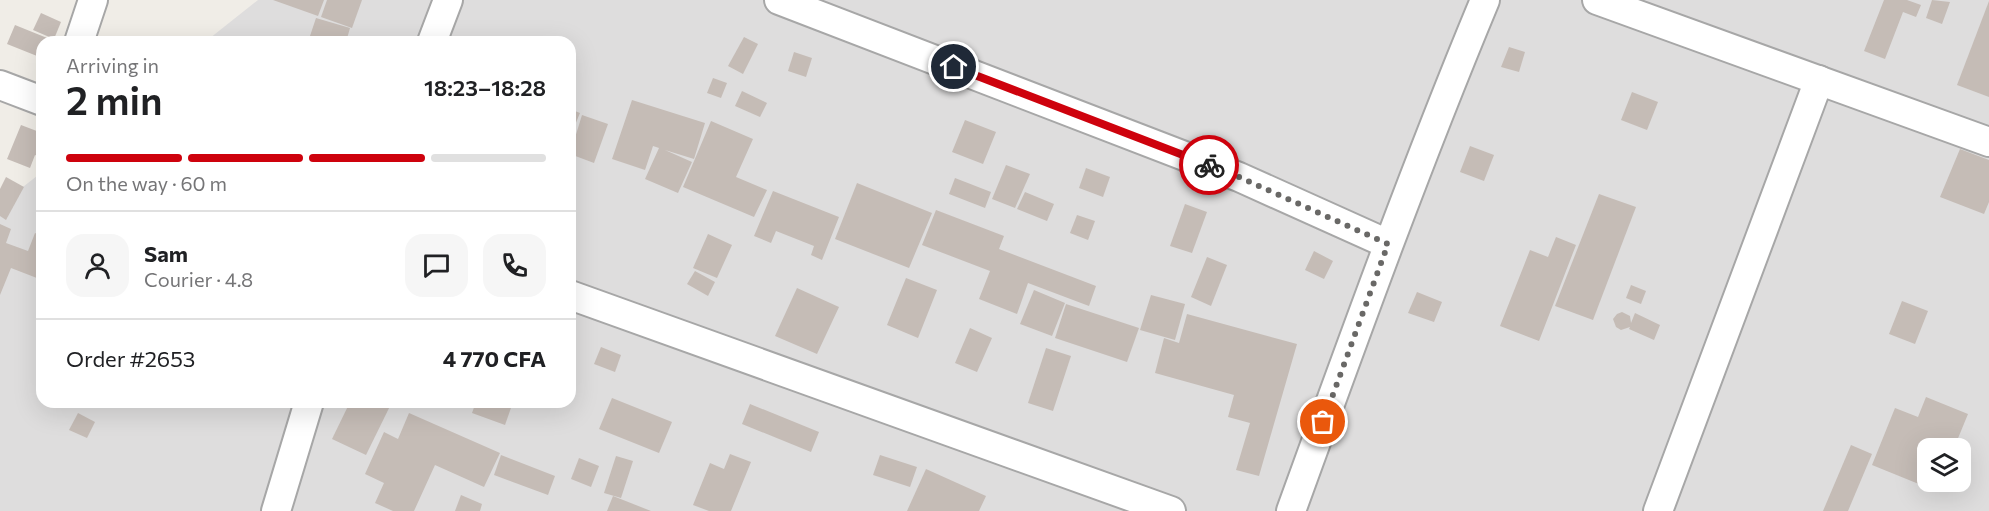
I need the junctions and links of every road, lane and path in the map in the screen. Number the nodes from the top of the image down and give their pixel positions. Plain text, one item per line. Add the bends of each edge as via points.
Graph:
1 (93, 0) edge
2 (448, 0) edge
3 (779, 0) edge
4 (1485, 0) edge
5 (1597, 0) edge
6 (81, 36) edge
7 (434, 36) edge
8 (1819, 80) junction
9 (0, 85) edge
10 (36, 99) edge
11 (1989, 142) edge
12 (1388, 244) junction
13 (576, 297) edge
14 (307, 408) edge
15 (276, 511) edge
16 (1171, 511) edge
17 (1291, 511) edge
18 (1658, 511) edge

1 - 6 street
2 - 7 street
3 - 12 street via 1239,177
4 - 12 street
5 - 8 street
8 - 11 street
8 - 18 street
9 - 10 street
12 - 17 street
13 - 16 street
14 - 15 street

